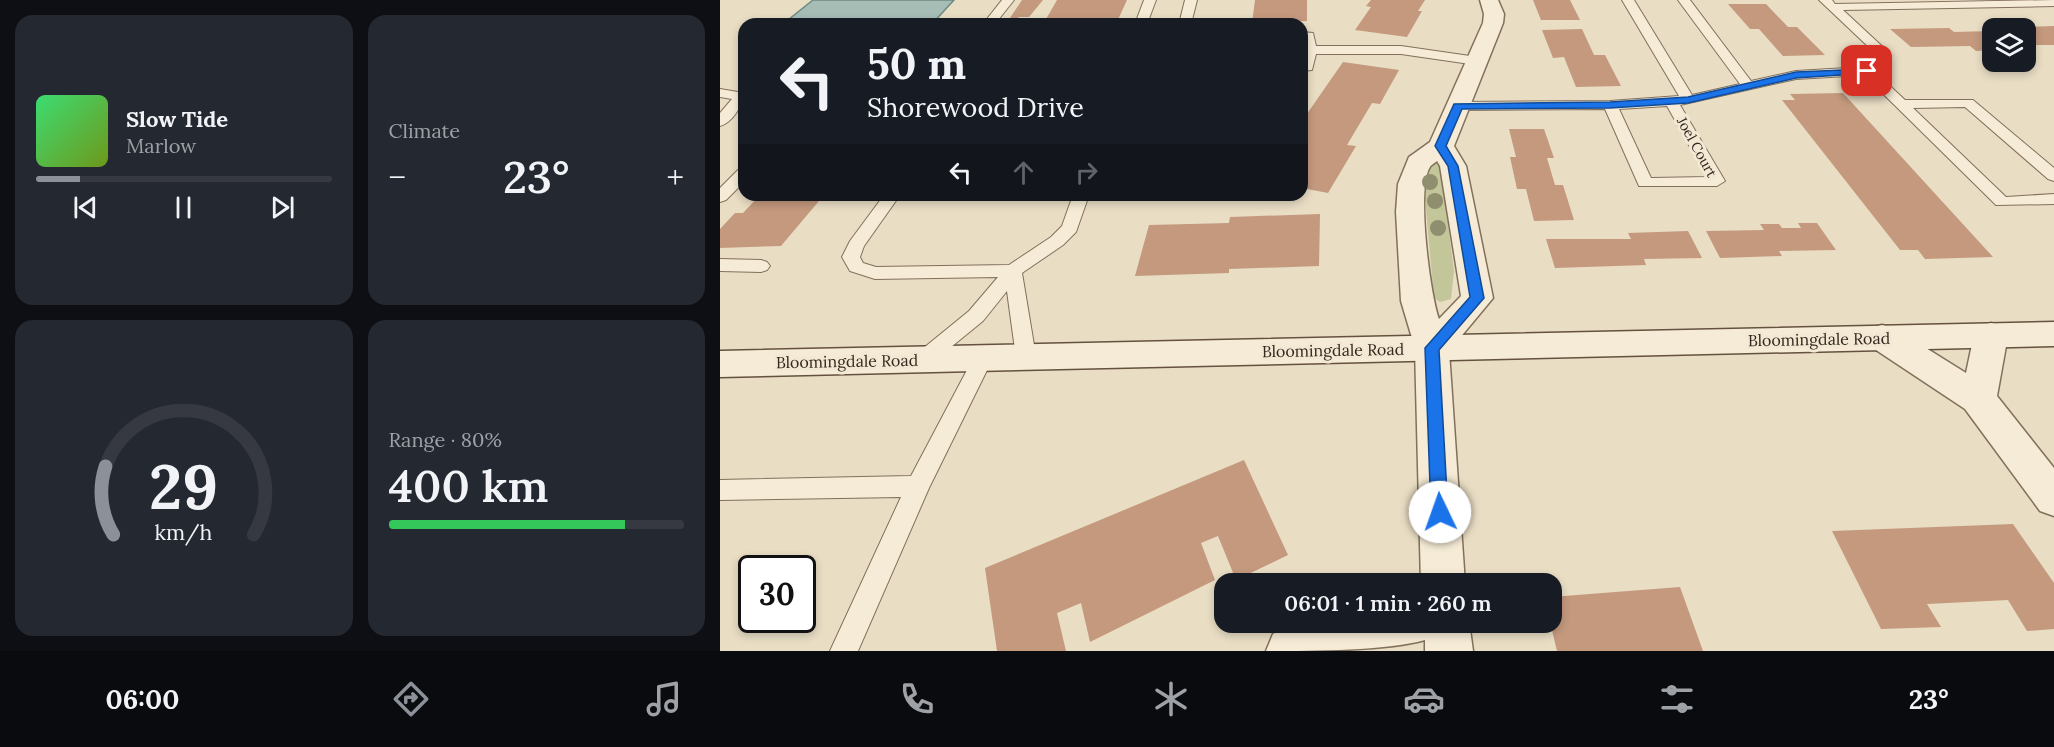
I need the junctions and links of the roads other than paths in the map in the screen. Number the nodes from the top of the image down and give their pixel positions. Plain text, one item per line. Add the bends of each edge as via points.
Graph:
1 (1008, 0) edge
2 (1150, 0) edge
3 (1191, 0) edge
4 (1489, 0) edge
5 (1628, 0) edge
6 (1684, 0) edge
7 (2054, 3) edge
8 (1829, 4) edge
9 (994, 18) edge
10 (1143, 18) edge
11 (1186, 18) edge
12 (1308, 36) edge
13 (1310, 50) junction
14 (1308, 61) edge
15 (1477, 61) junction
16 (1867, 71) junction
17 (1748, 86) junction
18 (720, 93) edge
19 (738, 95) edge
20 (1688, 100) junction
21 (738, 101) edge
22 (1671, 101) junction
23 (1901, 104) junction
24 (1610, 105) junction
25 (1458, 106) junction
26 (720, 122) edge
27 (1441, 146) junction
28 (2054, 176) edge
29 (738, 179) edge
30 (720, 197) edge
31 (2054, 199) edge
32 (888, 201) edge
33 (1079, 201) edge
34 (720, 265) edge
35 (761, 266) dead end
36 (1013, 271) junction
37 (2054, 334) edge
38 (1991, 335) junction
39 (1882, 337) junction
40 (1432, 348) junction
41 (1026, 357) junction
42 (983, 358) junction
43 (922, 360) junction
44 (720, 364) edge
45 (1978, 399) junction
46 (918, 486) junction
47 (720, 490) edge
48 (2054, 498) edge
49 (1442, 573) edge
50 (1333, 633) edge
51 (1447, 633) edge
52 (1298, 647) edge
53 (844, 651) edge
54 (1449, 651) edge

1 - 9 lane
2 - 10 lane
3 - 11 lane
4 - 15 street via 1493,23
5 - 20 lane
6 - 17 lane
7 - 8 lane
8 - 16 lane via 1881,52 1883,62
12 - 13 lane
13 - 14 lane
13 - 15 lane via 1401,50
15 - 25 street
16 - 17 lane via 1796,75
16 - 23 lane
17 - 20 lane
18 - 19 lane
20 - 22 lane
21 - 26 lane
22 - 24 lane
22 - 24 lane, Joel Court via 1717,181 1645,183
23 - 28 lane via 1968,103
23 - 31 lane via 2002,202
24 - 25 lane
25 - 27 street
27 - 40 street via 1418,163 1410,184 1417,301
27 - 40 street via 1453,166 1477,298
29 - 30 lane
32 - 36 lane via 856,245 851,257 856,267 875,273
33 - 36 lane via 1070,228
34 - 35 lane
36 - 41 lane
36 - 43 lane via 976,316
37 - 38 street, Bloomingdale Road
38 - 39 street, Bloomingdale Road
38 - 45 street
39 - 40 street, Bloomingdale Road
39 - 45 street
40 - 41 street, Bloomingdale Road
40 - 49 street
41 - 42 street, Bloomingdale Road
42 - 43 street, Bloomingdale Road
42 - 46 lane
43 - 44 street, Bloomingdale Road
45 - 48 street
46 - 47 lane
46 - 53 lane
50 - 52 street
51 - 54 street

